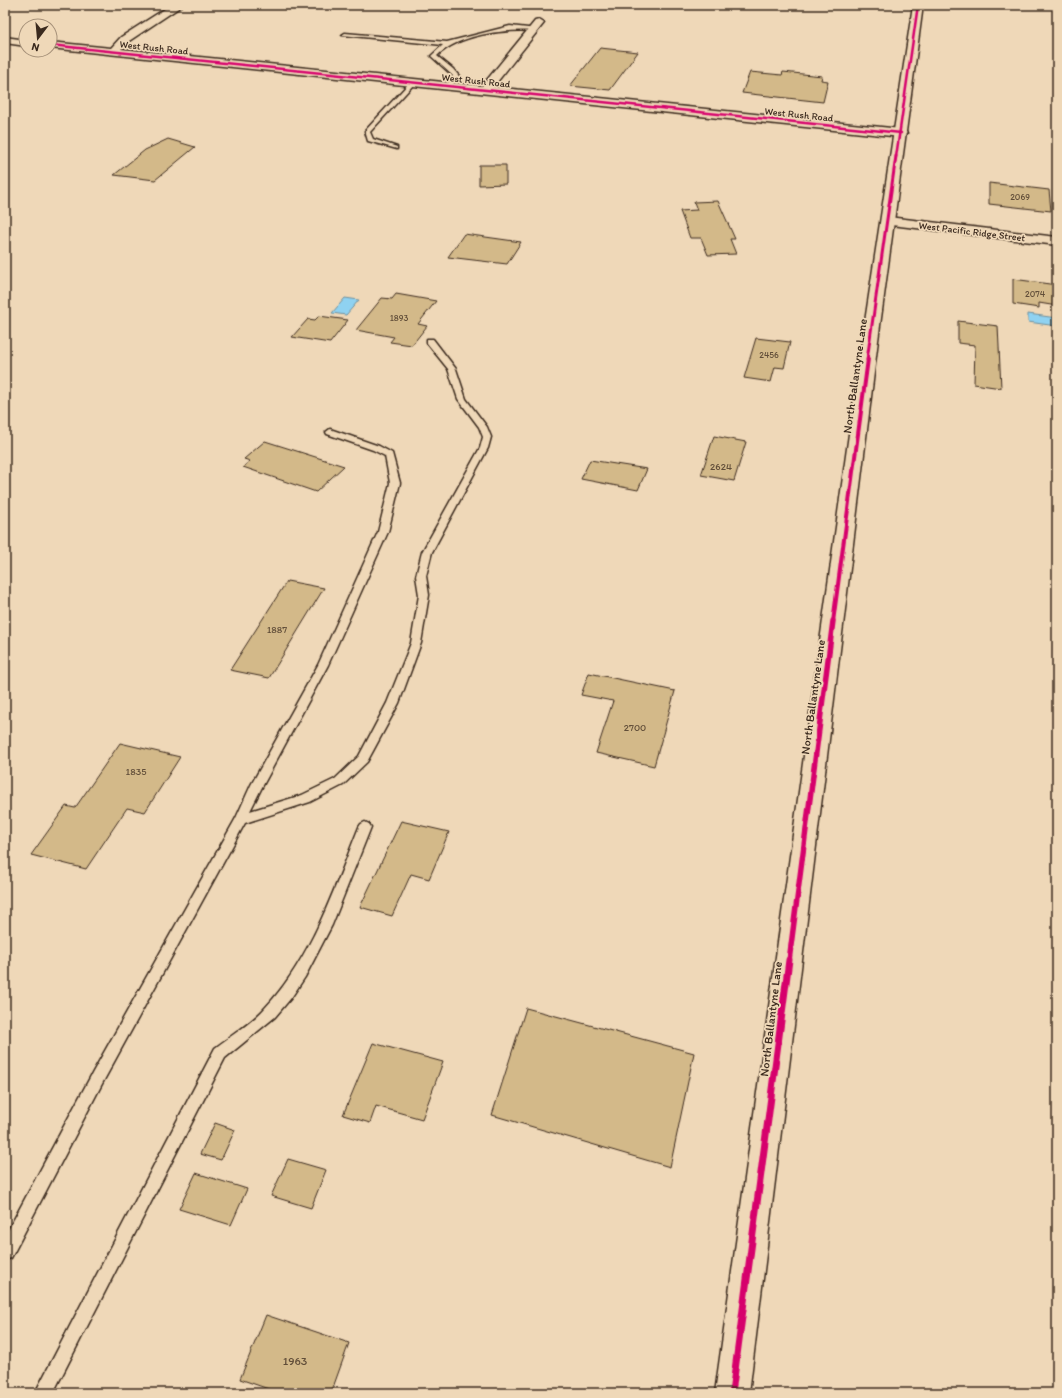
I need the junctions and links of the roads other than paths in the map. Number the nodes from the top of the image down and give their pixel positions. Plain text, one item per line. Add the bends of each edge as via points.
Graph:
1 (178, 5) edge
2 (918, 5) edge
3 (537, 26) joint
4 (345, 35) dead end
5 (5, 40) edge
6 (18, 42) edge
7 (448, 44) junction
8 (58, 46) edge
9 (113, 52) junction
10 (412, 83) junction
11 (448, 86) junction
12 (484, 90) junction
13 (901, 133) junction
14 (395, 148) dead end
15 (888, 221) junction
16 (1057, 241) edge
17 (430, 341) dead end
18 (330, 432) dead end
19 (241, 819) junction
20 (365, 827) dead end
21 (5, 1252) edge
22 (44, 1393) edge
23 (732, 1393) edge

1 - 9 street via 125,39
2 - 13 street, North Ballantyne Lane
3 - 7 lane via 500,29
3 - 12 street
4 - 7 lane
5 - 6 street
7 - 11 lane via 434,56 440,63 453,70 456,76
8 - 9 street, West Rush Road
9 - 10 street, West Rush Road
10 - 11 street, West Rush Road
10 - 14 lane via 367,132 370,140
11 - 12 street, West Rush Road
12 - 13 street, West Rush Road
13 - 15 street, North Ballantyne Lane
15 - 16 street, West Pacific Ridge Street
15 - 23 street, North Ballantyne Lane via 868,355
17 - 19 lane via 452,368 462,398 483,427 487,437 484,448 427,552 421,576 424,594 416,643 393,703 363,760 339,782 306,799
18 - 19 lane via 376,448 389,456 395,483 382,532 323,665 255,788
19 - 21 lane via 98,1077
20 - 22 lane via 314,949 303,969 270,1013 220,1053

